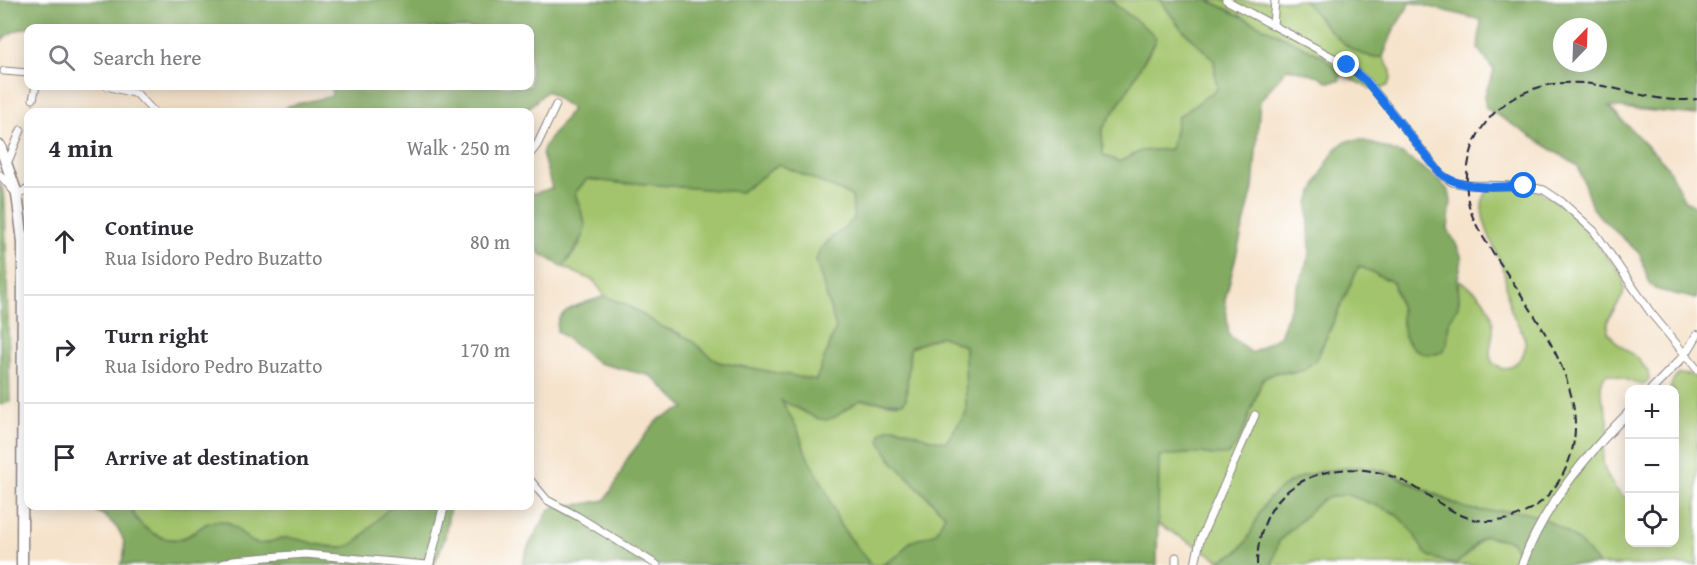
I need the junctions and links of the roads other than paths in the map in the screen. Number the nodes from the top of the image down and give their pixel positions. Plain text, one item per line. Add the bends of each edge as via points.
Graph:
1 (1226, 0) edge
2 (1275, 0) edge
3 (1273, 25) junction
4 (4, 71) dead end
5 (24, 73) edge
6 (35, 90) edge
7 (122, 90) edge
8 (33, 99) dead end
9 (556, 105) dead end
10 (150, 108) edge
11 (21, 130) dead end
12 (0, 146) edge
13 (534, 149) edge
14 (8, 164) junction
15 (0, 175) edge
16 (24, 191) edge
17 (17, 194) junction
18 (1697, 335) edge
19 (1685, 355) junction
20 (1697, 369) edge
21 (1656, 385) edge
22 (1256, 414) dead end
23 (1625, 416) edge
24 (534, 485) edge
25 (443, 510) edge
26 (1176, 556) dead end
27 (22, 565) edge
28 (220, 565) edge
29 (428, 565) edge
30 (657, 565) edge
31 (1176, 565) edge
32 (1195, 565) edge
33 (1522, 565) edge

1 - 3 street
2 - 3 street
3 - 19 street via 1347,65 1366,81 1442,175 1452,182 1524,186 1544,190 1562,202 1594,231
4 - 5 street
6 - 8 street
7 - 10 street via 137,94
9 - 13 street
11 - 14 street
12 - 14 main road
14 - 17 main road
15 - 17 street
16 - 17 street
17 - 27 main road via 23,242
18 - 19 street
19 - 20 street
19 - 21 street
22 - 32 street via 1200,540
23 - 33 street via 1547,513
24 - 30 street via 547,500
25 - 29 street
26 - 31 street
28 - 29 street via 233,560 305,554

